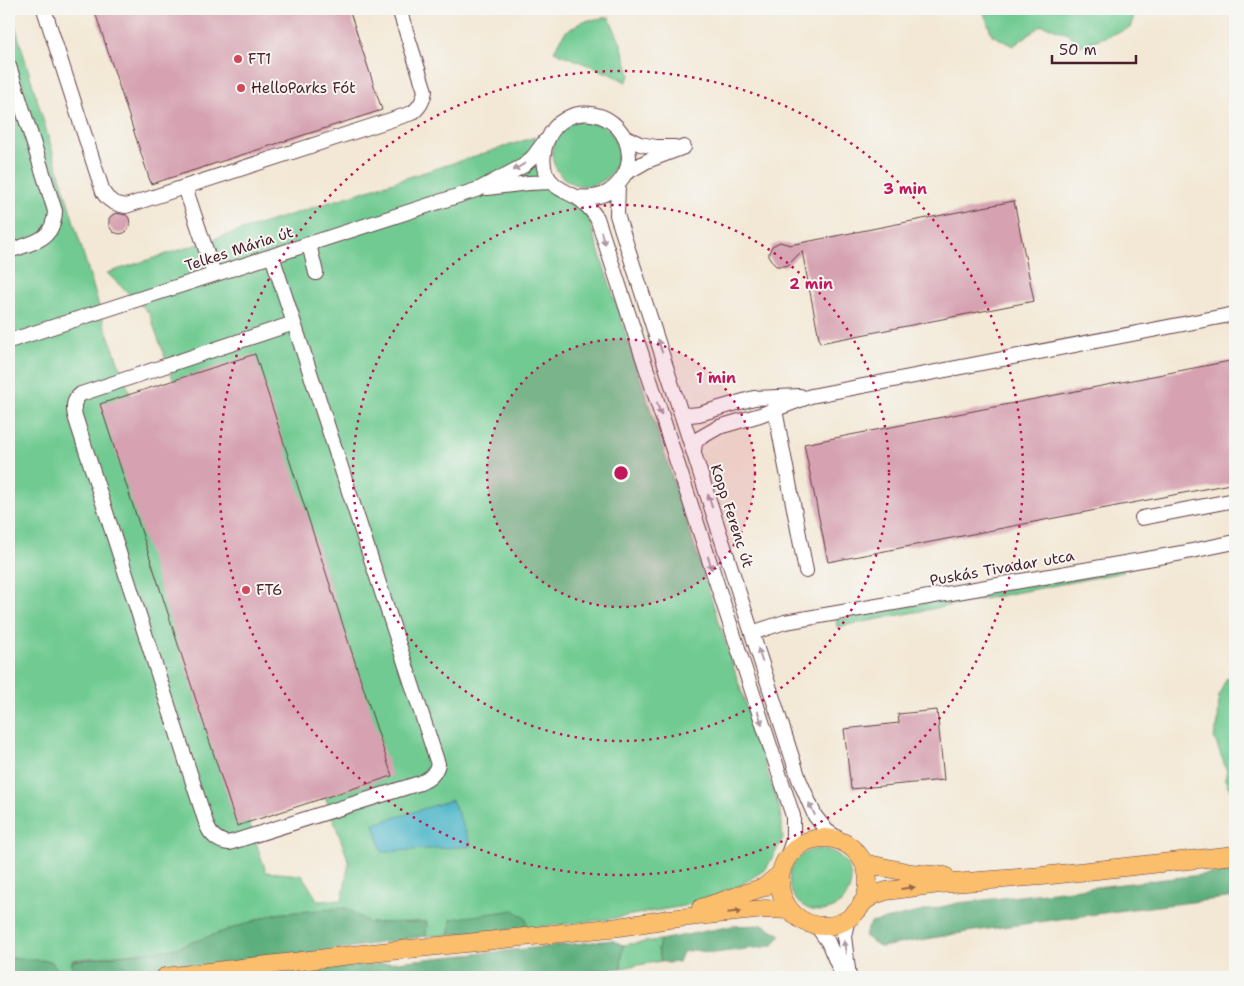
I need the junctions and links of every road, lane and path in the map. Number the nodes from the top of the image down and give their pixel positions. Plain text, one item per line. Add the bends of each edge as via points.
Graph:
1 (44, 9) edge
2 (399, 9) edge
3 (9, 66) edge
4 (550, 134) junction
5 (625, 137) junction
6 (626, 173) junction
7 (552, 182) junction
8 (618, 185) junction
9 (185, 187) junction
10 (479, 189) junction
11 (577, 198) junction
12 (308, 244) junction
13 (9, 251) edge
14 (272, 256) junction
15 (316, 273) dead end
16 (214, 274) junction
17 (1235, 314) edge
18 (294, 324) junction
19 (9, 341) edge
20 (811, 396) junction
21 (775, 410) junction
22 (682, 414) junction
23 (694, 451) junction
24 (1235, 500) edge
25 (1142, 518) dead end
26 (1235, 542) edge
27 (806, 571) dead end
28 (752, 633) junction
29 (845, 843) junction
30 (1235, 855) edge
31 (864, 863) junction
32 (784, 865) junction
33 (996, 879) junction
34 (862, 903) junction
35 (790, 910) junction
36 (670, 918) junction
37 (848, 918) junction
38 (816, 925) junction
39 (164, 977) edge
40 (843, 977) edge
41 (849, 977) edge

1 - 9 street via 105,196 126,206
2 - 9 street via 424,91 417,110
3 - 13 street via 55,211 53,224 45,236
4 - 5 street via 566,118 588,113 609,120
4 - 7 street via 545,146 544,166
4 -> 10 street via 523,166
5 - 6 street via 629,148
5 - 6 street via 656,147 684,147
6 - 8 street
7 - 10 street
7 - 11 street
8 - 11 street via 606,194
22 -> 8 street, Kopp Ferenc út via 617,214
9 - 16 street
10 - 12 street, Telkes Mária út
11 -> 32 street via 597,218 790,807 794,823 793,840
12 - 14 street, Telkes Mária út
12 - 15 street
14 - 16 street, Telkes Mária út
14 - 18 street
16 - 19 street, Telkes Mária út
17 - 20 street
18 - 18 street via 81,394 74,401 73,408 207,826 211,834 225,843 420,783 430,778 438,764
20 - 21 street
20 - 22 street via 754,398 699,414
21 - 23 street via 710,432 698,439
21 - 27 street
22 - 23 street, Kopp Ferenc út
28 -> 23 street, Kopp Ferenc út
24 - 25 street
26 - 28 street, Puskás Tivadar utca via 1182,554 785,622
29 -> 28 street, Kopp Ferenc út via 827,832 809,805
29 - 31 main road
29 - 32 main road via 830,838 807,841 799,845
30 - 33 main road
31 - 33 main road via 912,873
31 - 34 main road via 868,884
32 - 35 main road via 782,894
32 - 36 main road via 764,887
34 -> 33 main road via 886,891
34 - 37 main road
36 -> 35 main road via 765,908
35 - 38 main road via 802,920
36 - 39 main road via 619,927
37 - 38 main road via 835,924
41 -> 37 street via 844,936
38 - 40 street via 828,942

